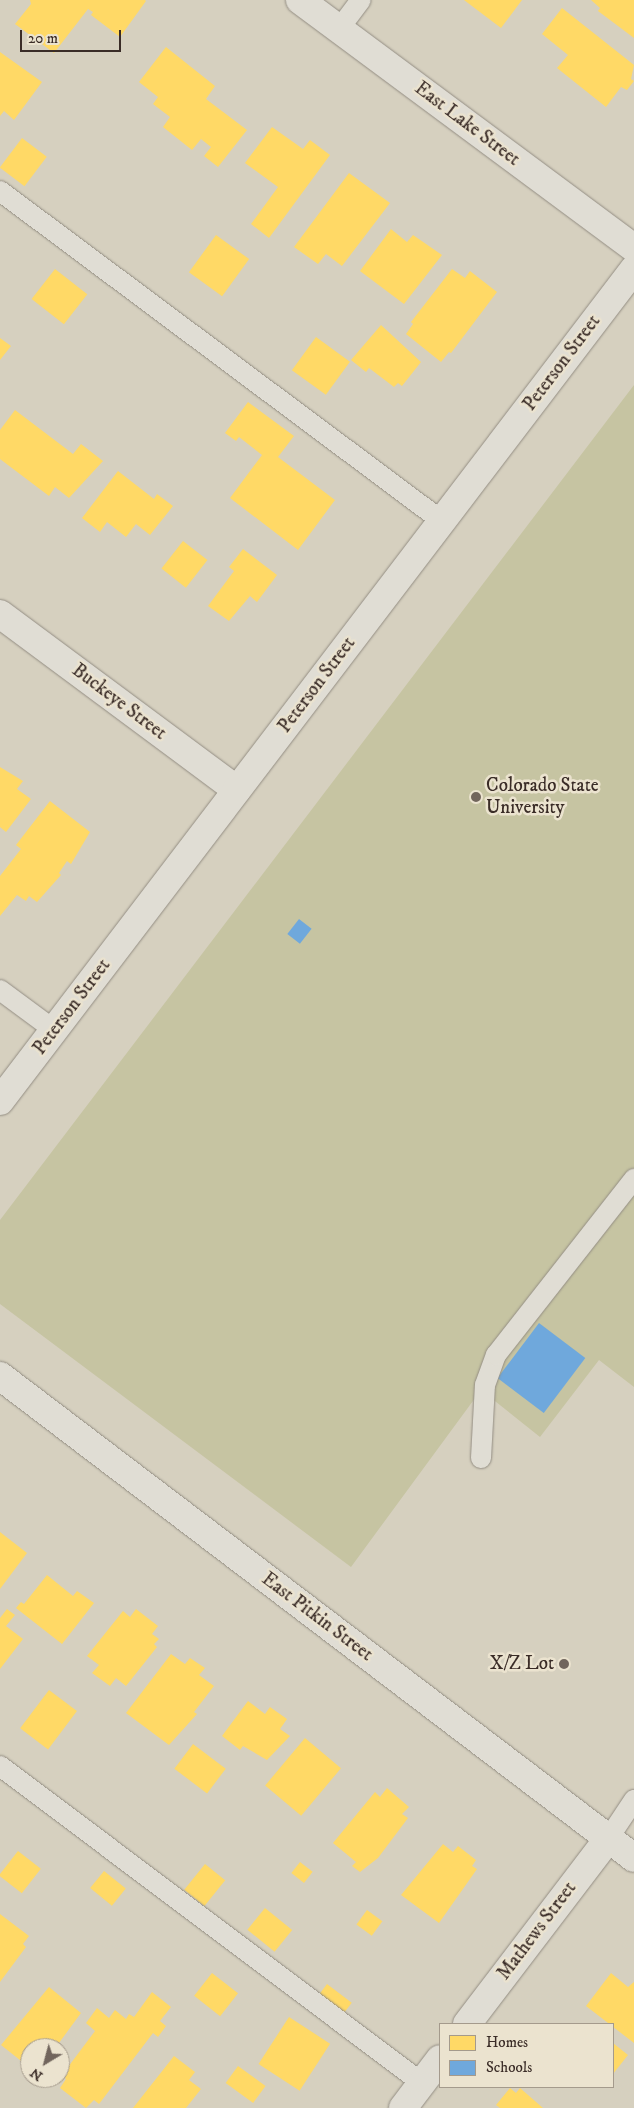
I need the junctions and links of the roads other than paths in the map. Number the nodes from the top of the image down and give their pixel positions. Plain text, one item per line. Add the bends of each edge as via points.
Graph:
1 (300, 0) edge
2 (361, 0) edge
3 (339, 29) junction
4 (0, 191) edge
5 (634, 248) edge
6 (634, 268) edge
7 (442, 521) junction
8 (0, 614) edge
9 (237, 790) junction
10 (0, 990) edge
11 (54, 1030) junction
12 (0, 1101) edge
13 (634, 1179) edge
14 (0, 1376) edge
15 (481, 1458) dead end
16 (0, 1766) edge
17 (634, 1800) edge
18 (608, 1839) junction
19 (634, 1858) edge
20 (468, 2023) edge
21 (439, 2060) edge
22 (422, 2083) junction
23 (403, 2108) edge

1 - 3 street, East Lake Street
2 - 3 lane
3 - 5 street, East Lake Street
4 - 7 lane
6 - 7 street, Peterson Street
7 - 9 street, Peterson Street
8 - 9 street, Buckeye Street
9 - 11 street, Peterson Street
10 - 11 lane
11 - 12 street, Peterson Street
13 - 15 lane via 496,1355 485,1385
14 - 18 street, East Pitkin Street
16 - 22 lane
17 - 18 lane
18 - 19 street, East Pitkin Street
18 - 20 street, Mathews Street
21 - 22 street
22 - 23 street

